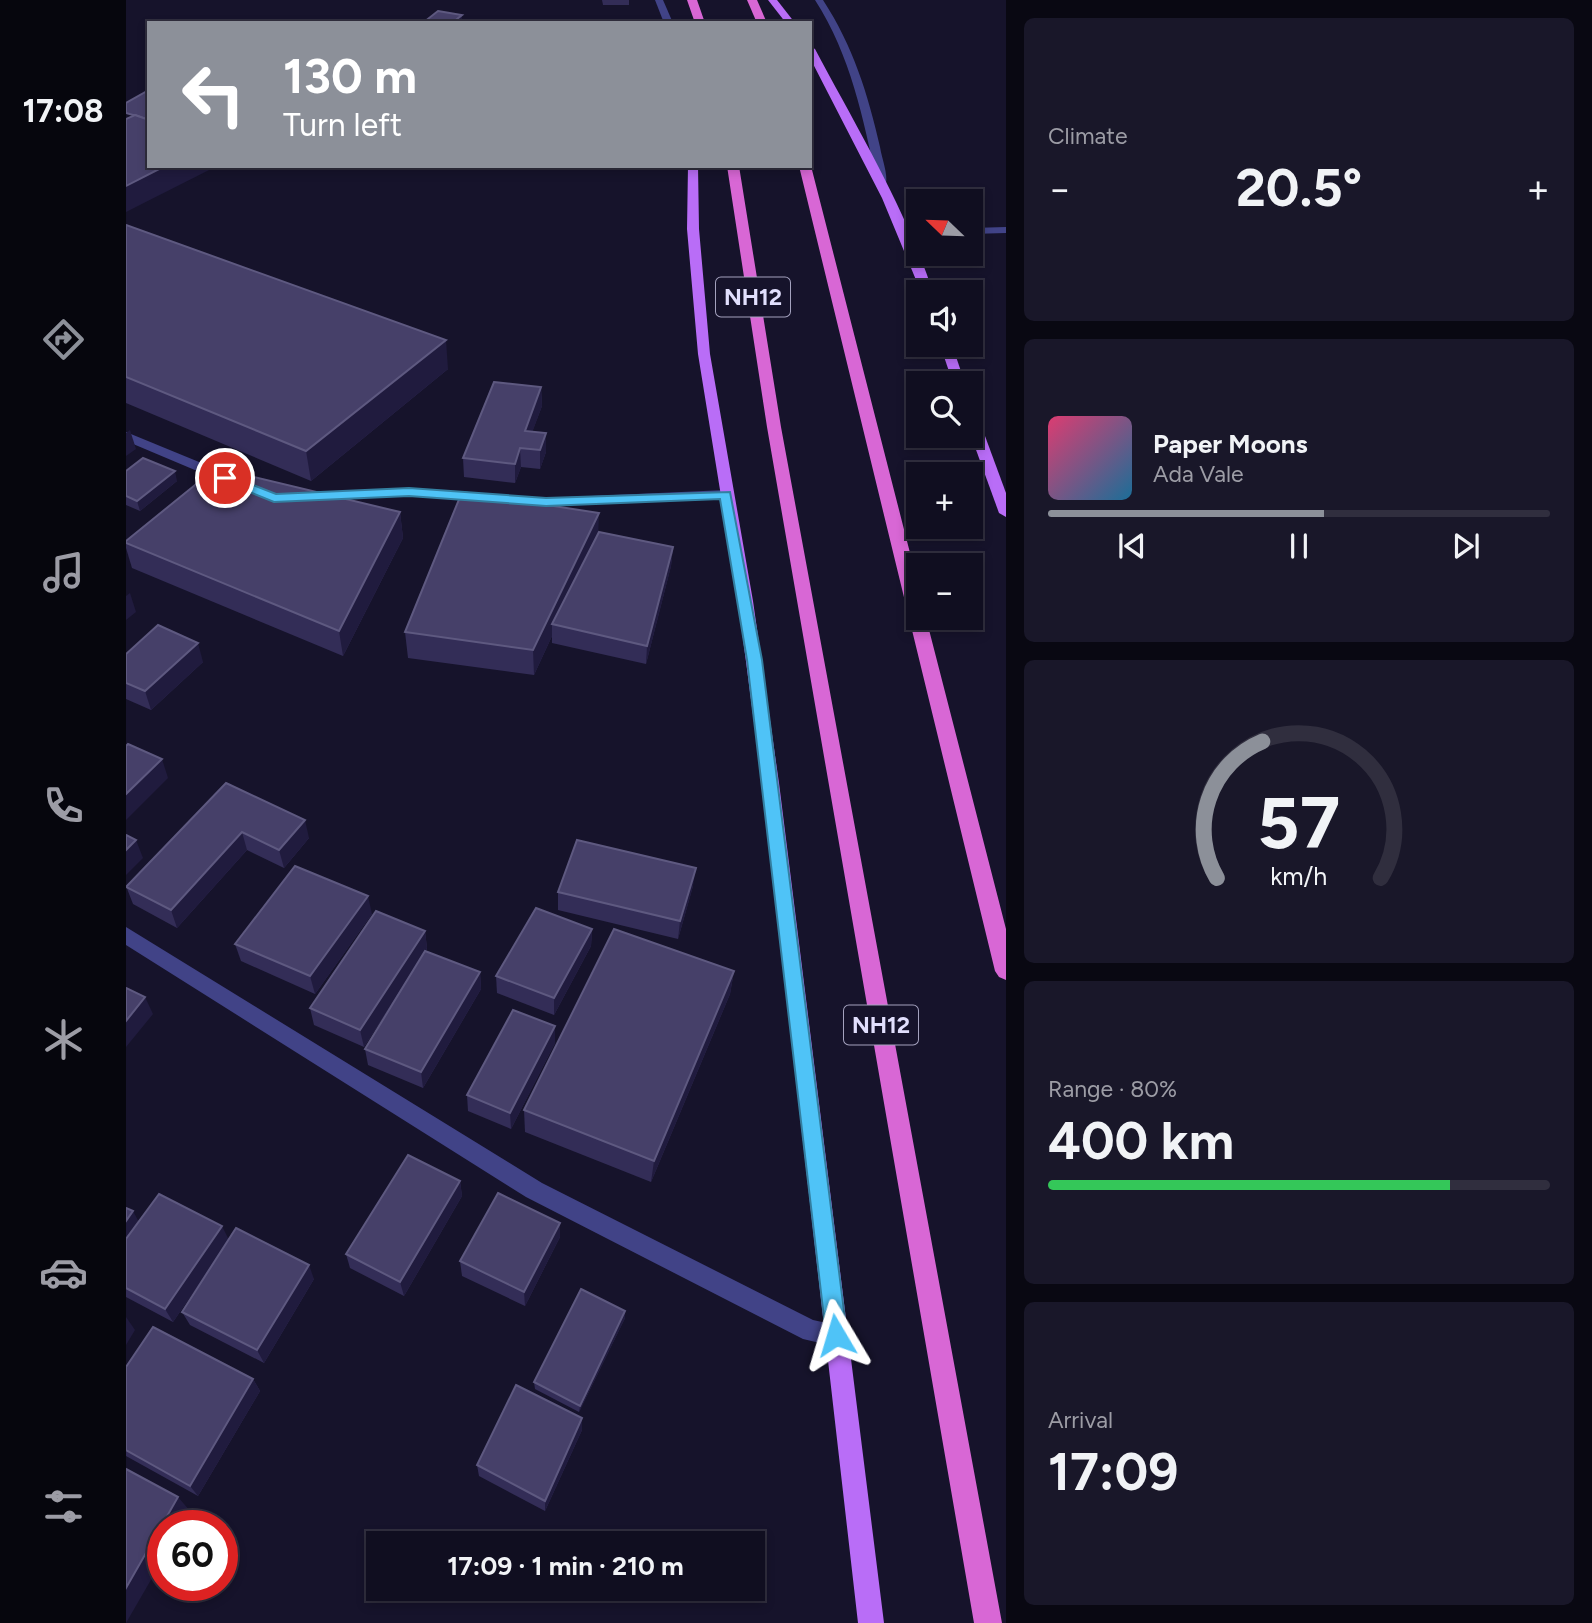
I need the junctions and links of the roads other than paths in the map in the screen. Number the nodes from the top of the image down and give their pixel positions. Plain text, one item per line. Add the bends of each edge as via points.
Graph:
1 (659, 0) edge
2 (692, 0) edge
3 (752, 0) edge
4 (772, 0) edge
5 (819, 0) edge
6 (698, 20) edge
7 (668, 21) edge
8 (761, 21) edge
9 (789, 21) edge
10 (812, 53) edge
11 (693, 168) edge
12 (733, 168) edge
13 (805, 168) edge
14 (882, 182) junction
15 (1006, 230) edge
16 (984, 231) edge
17 (906, 232) edge
18 (126, 436) edge
19 (982, 448) edge
20 (249, 488) edge
21 (726, 495) junction
22 (288, 498) edge
23 (1006, 513) edge
24 (126, 935) edge
25 (1006, 971) edge
26 (836, 1335) junction
27 (872, 1623) edge
28 (988, 1623) edge

1 - 7 street
2 - 6 highway
3 - 8 highway
4 - 9 main road
5 - 14 street via 852,59
10 - 14 main road
11 - 21 main road via 691,219 698,313
12 - 28 highway, NH12 via 774,427
13 - 25 highway
14 - 17 main road
15 - 16 street
18 - 20 street
19 - 23 main road
21 - 22 street via 546,502 409,492
21 - 26 main road via 755,660
24 - 26 street via 534,1190 811,1331
26 - 27 main road

